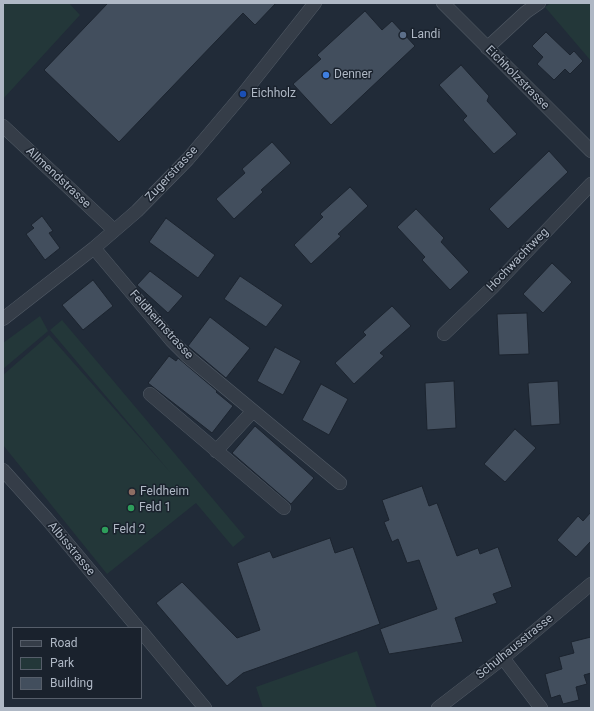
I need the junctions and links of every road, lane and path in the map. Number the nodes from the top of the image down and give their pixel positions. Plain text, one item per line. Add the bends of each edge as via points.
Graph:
1 (315, 3) edge
2 (443, 3) edge
3 (539, 3) edge
4 (487, 48) junction
5 (3, 126) edge
6 (591, 151) edge
7 (591, 184) edge
8 (114, 230) junction
9 (94, 248) junction
10 (3, 319) edge
11 (444, 334) dead end
12 (150, 394) dead end
13 (253, 411) junction
14 (216, 451) junction
15 (3, 470) edge
16 (340, 482) dead end
17 (284, 508) dead end
18 (591, 584) edge
19 (137, 627) edge
20 (142, 632) edge
21 (503, 658) junction
22 (205, 708) edge
23 (438, 708) edge
24 (541, 708) edge

1 - 8 street, Zugerstrasse via 188,159 137,211
2 - 4 street, Eichholzstrasse
3 - 4 street
4 - 6 street, Eichholzstrasse
5 - 8 street, Allmendstrasse
7 - 11 street, Hochwachtweg via 493,287
8 - 9 street, Zugerstrasse
9 - 10 street, Zugerstrasse
9 - 13 street, Feldheimstrasse via 177,346
12 - 14 street
13 - 14 street
13 - 16 street, Feldheimstrasse
14 - 17 street
15 - 19 street, Albisstrasse
18 - 21 street, Schulhausstrasse
20 - 22 street
21 - 23 street, Schulhausstrasse
21 - 24 street

